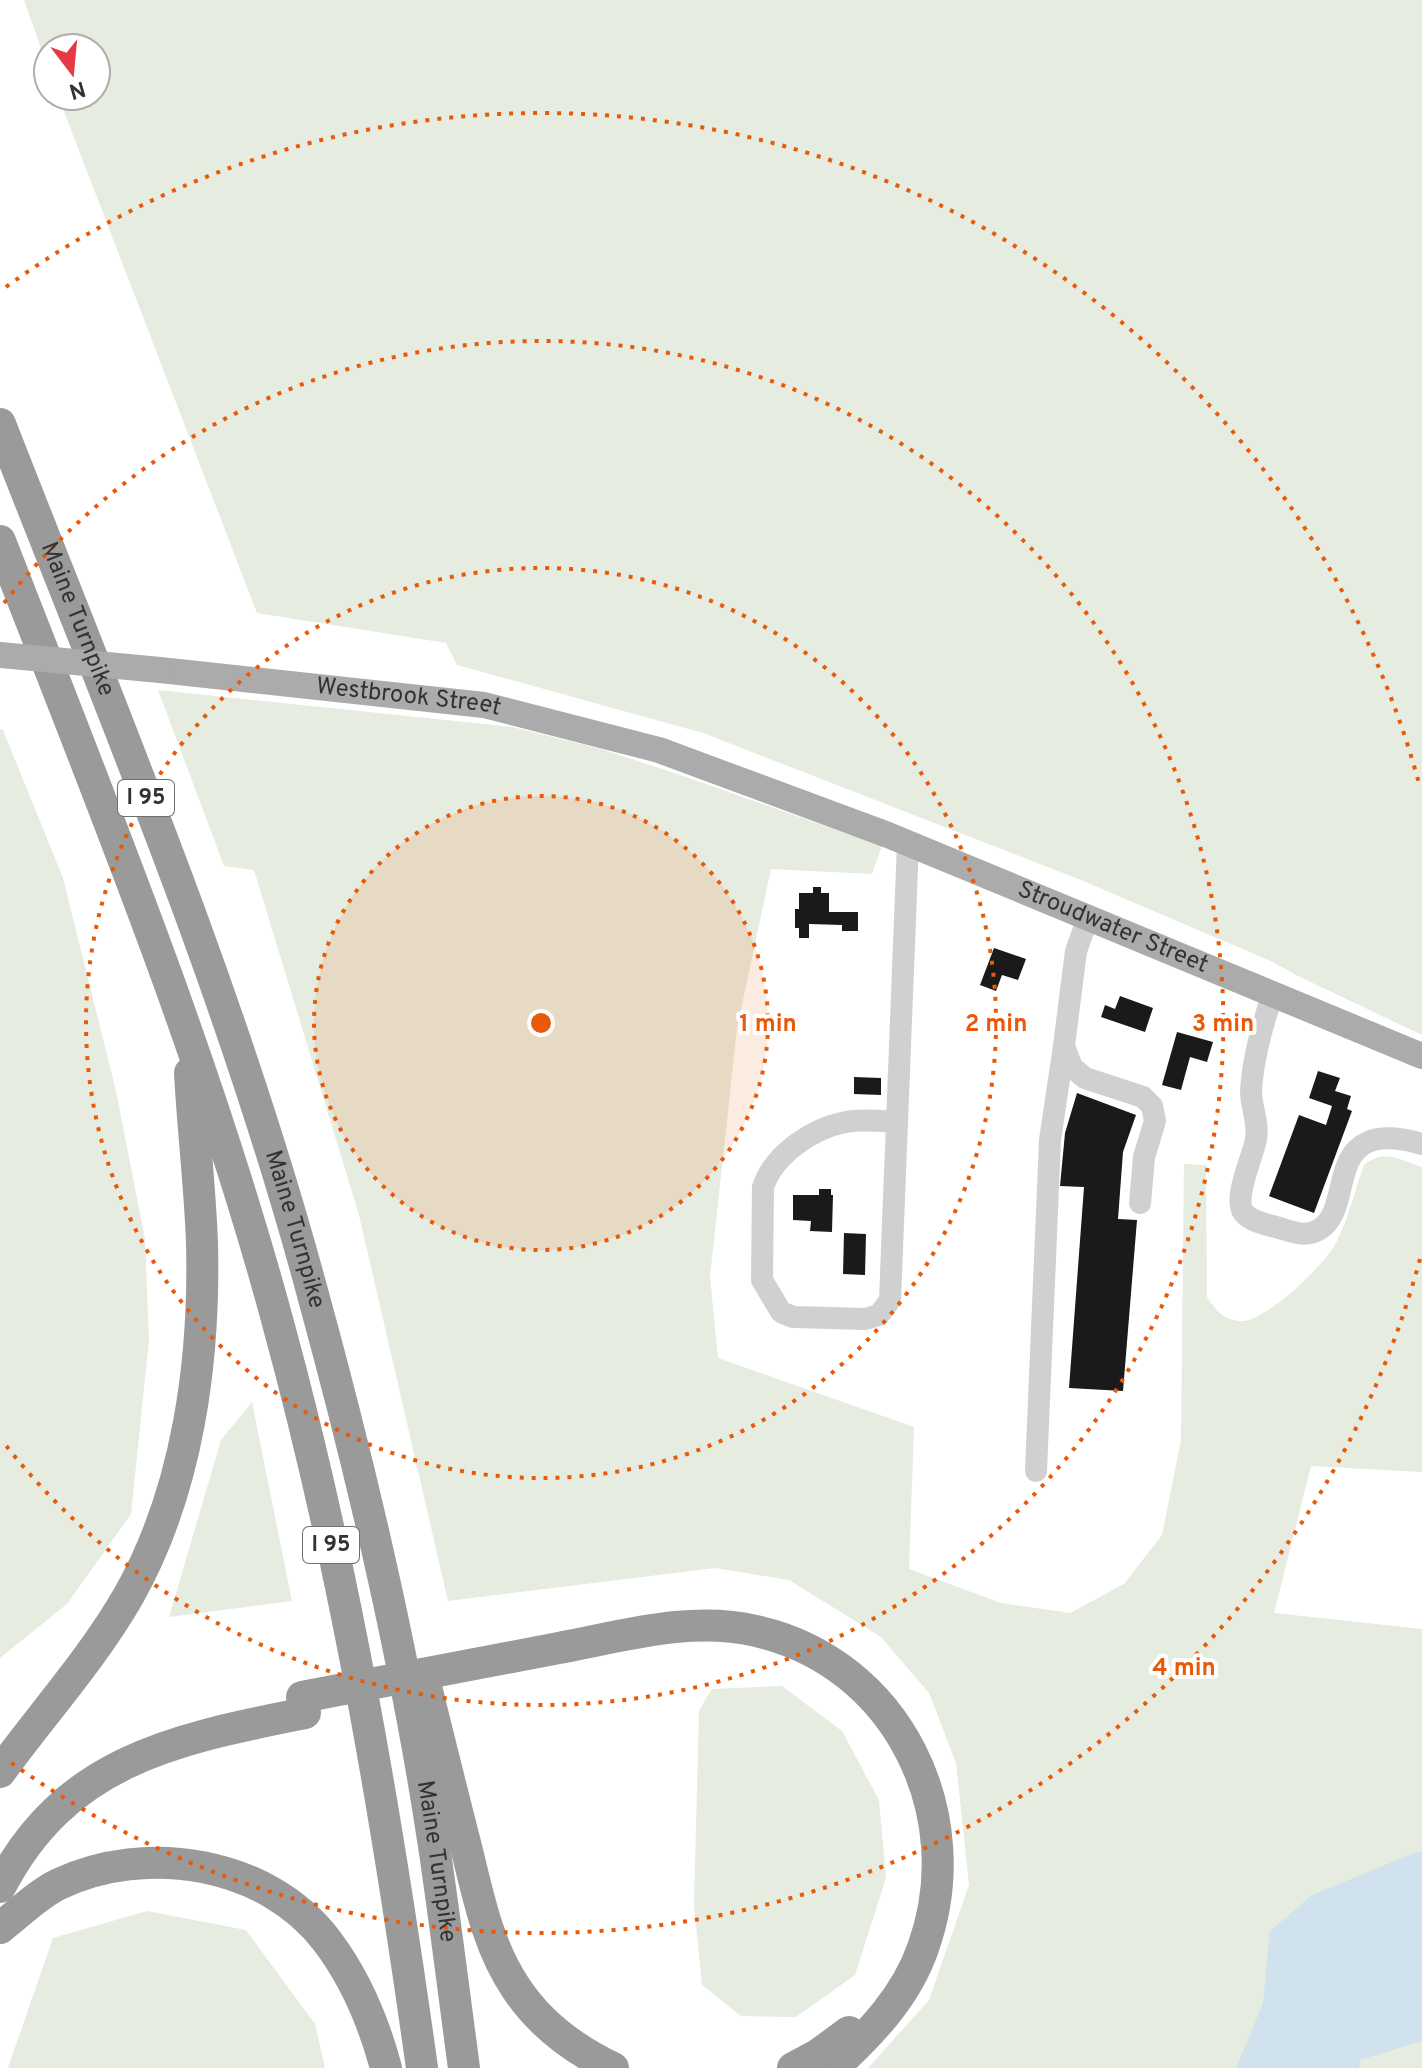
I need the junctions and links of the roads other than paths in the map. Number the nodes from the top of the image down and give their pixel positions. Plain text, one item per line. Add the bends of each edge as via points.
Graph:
1 (0, 424) edge
2 (0, 541) edge
3 (0, 655) edge
4 (802, 801) joint
5 (908, 843) junction
6 (1088, 918) junction
7 (1272, 996) junction
8 (188, 1034) junction
9 (1064, 1046) junction
10 (1422, 1056) edge
11 (897, 1122) junction
12 (1422, 1144) edge
13 (1140, 1203) dead end
14 (1036, 1471) dead end
15 (386, 1586) junction
16 (565, 1654) junction
17 (303, 1705) junction
18 (0, 1772) edge
19 (0, 1848) edge
20 (0, 1887) edge
21 (0, 1928) edge
22 (386, 2068) edge
23 (422, 2068) edge
24 (464, 2068) edge
25 (613, 2068) edge
26 (793, 2068) edge
27 (833, 2068) edge

1 - 15 highway, Maine Turnpike / I 95 via 168,854 244,1069 312,1289
2 - 8 highway, Maine Turnpike / I 95
3 - 4 main road, Westbrook Street, bridge via 484,705 659,750
4 - 5 main road, Stroudwater Street
5 - 6 main road, Stroudwater Street
5 - 11 lane
6 - 7 main road, Stroudwater Street
6 - 9 lane via 1076,951
7 - 10 main road, Stroudwater Street
7 - 12 lane via 1254,1064 1251,1095 1257,1137 1241,1193 1243,1213 1312,1234 1331,1216 1356,1150 1386,1139
8 - 18 highway via 202,1286 195,1377 179,1467 130,1594
8 - 23 highway, Maine Turnpike / I 95 via 277,1320 309,1445 377,1765
9 - 13 lane via 1072,1067 1085,1078 1143,1097 1152,1106 1155,1121 1144,1157
9 - 14 lane via 1050,1140
11 - 11 lane via 887,1307 865,1319 781,1312 762,1280 766,1178 810,1136 844,1122
15 - 24 highway, Maine Turnpike / I 95 via 434,1843
15 - 25 highway via 408,1608 494,1947 516,1988 545,2023
16 - 17 highway
16 - 26 highway via 686,1640 755,1646 817,1672 853,1700 895,1753 914,1795 924,1840 924,1886 915,1930 897,1972 871,2010 838,2042
16 - 27 highway via 664,1628 754,1630 797,1644 836,1667 871,1696 911,1751 929,1794 938,1839 936,1907 923,1951 902,1992
17 - 19 highway via 219,1713 122,1746 39,1805
17 - 20 highway via 131,1759 92,1782 56,1811
21 - 22 highway via 56,1885 99,1869 143,1862 188,1864 233,1875 293,1907 326,1939 351,1977

